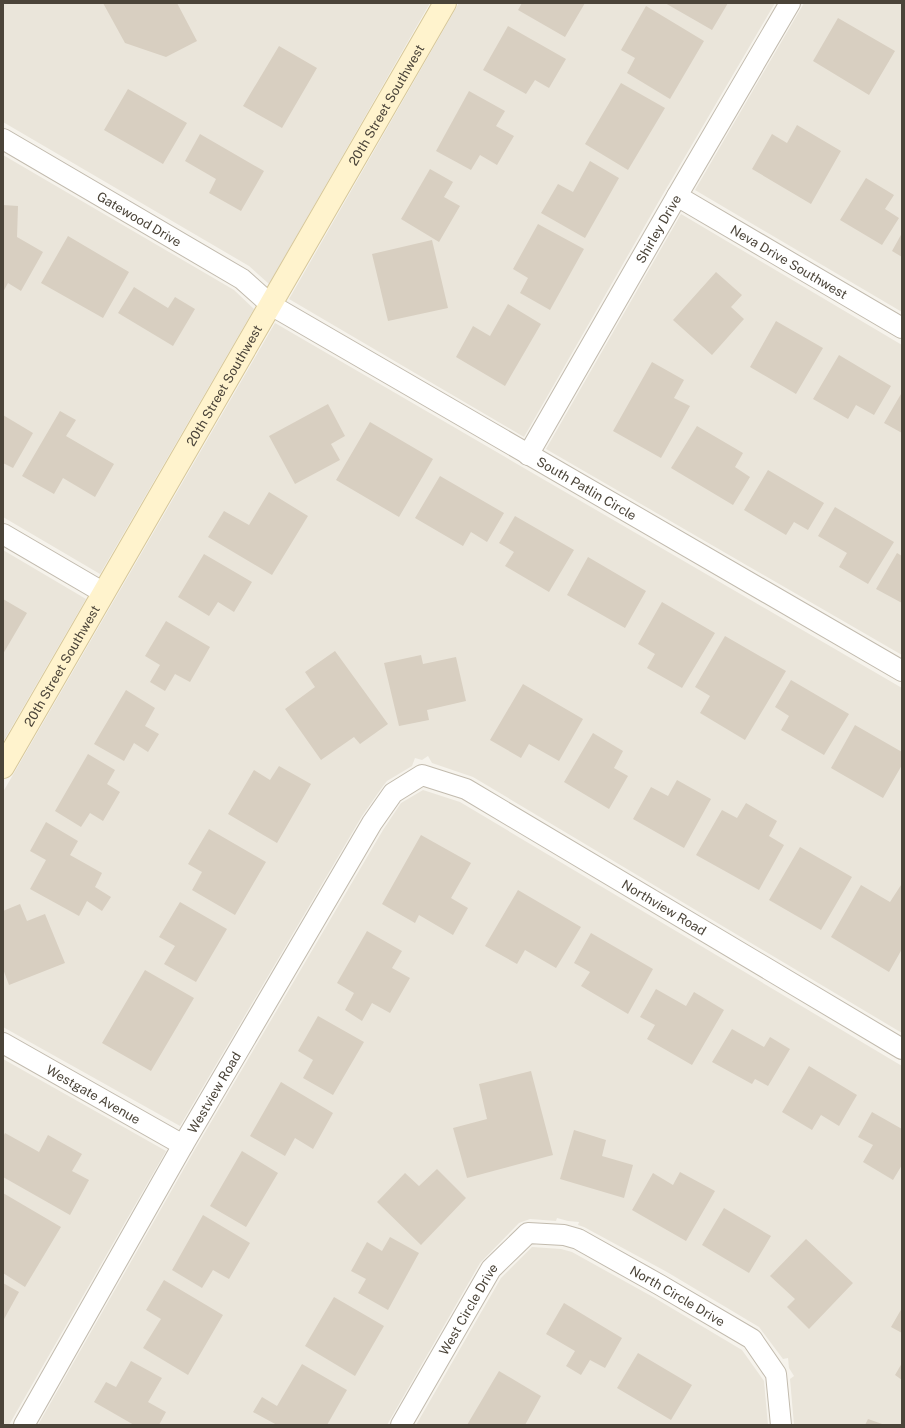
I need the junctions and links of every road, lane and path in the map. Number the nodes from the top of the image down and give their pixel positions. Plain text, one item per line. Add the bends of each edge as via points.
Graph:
1 (445, 3) edge
2 (790, 3) edge
3 (3, 139) edge
4 (677, 196) junction
5 (271, 305) junction
6 (902, 328) edge
7 (528, 455) junction
8 (3, 534) edge
9 (104, 593) junction
10 (902, 671) edge
11 (3, 767) edge
12 (422, 775) joint
13 (3, 1043) edge
14 (902, 1049) edge
15 (184, 1145) junction
16 (564, 1235) joint
17 (24, 1425) edge
18 (401, 1425) edge
19 (781, 1425) edge

1 - 5 street, 20th Street Southwest
2 - 4 street, Shirley Drive
3 - 5 street, Gatewood Drive via 242,278
4 - 6 street, Neva Drive Southwest
4 - 7 street, Shirley Drive
5 - 7 street, South Patlin Circle
5 - 9 street, 20th Street Southwest
7 - 10 street, South Patlin Circle
8 - 9 street
9 - 11 street, 20th Street Southwest
12 - 14 street, Northview Road via 466,789
12 - 15 street, Westview Road via 393,793 372,823
13 - 15 street, Westgate Avenue
15 - 17 street, Westview Road
16 - 18 street, West Circle Drive via 528,1233 491,1270
16 - 19 street, North Circle Drive via 578,1239 660,1284 752,1339 776,1374

